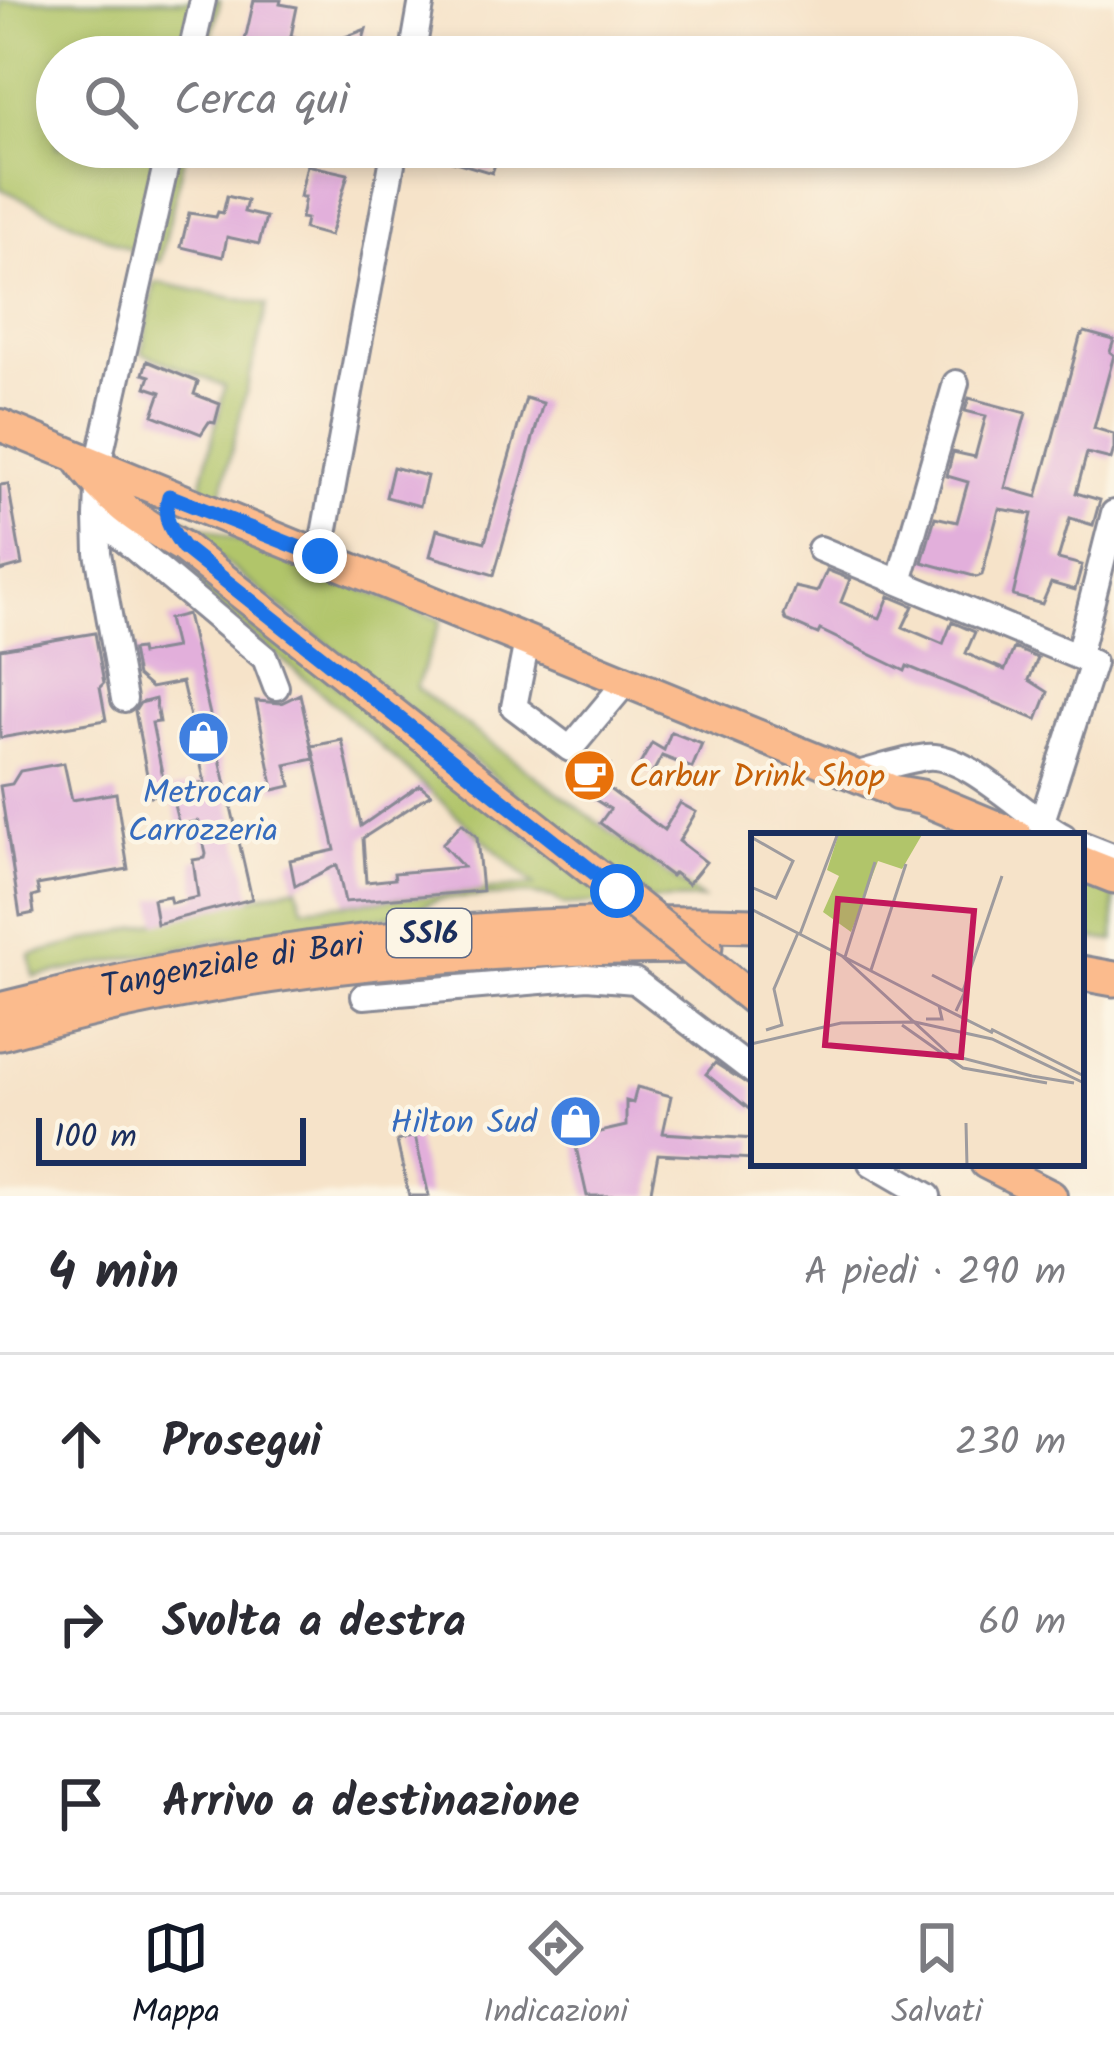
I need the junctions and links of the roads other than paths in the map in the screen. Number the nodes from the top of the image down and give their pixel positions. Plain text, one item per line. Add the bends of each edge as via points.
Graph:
1 (203, 0) edge
2 (422, 0) edge
3 (195, 36) edge
4 (416, 36) edge
5 (165, 168) edge
6 (391, 168) edge
7 (956, 383) dead end
8 (0, 425) edge
9 (93, 482) junction
10 (169, 496) junction
11 (1114, 513) edge
12 (183, 547) junction
13 (820, 550) dead end
14 (320, 556) junction
15 (899, 581) junction
16 (527, 641) junction
17 (1078, 656) junction
18 (626, 682) junction
19 (277, 687) dead end
20 (124, 699) dead end
21 (926, 757) junction
22 (854, 775) junction
23 (898, 793) junction
24 (1040, 832) edge
25 (936, 833) edge
26 (1084, 845) edge
27 (1114, 857) edge
28 (1084, 864) edge
29 (1114, 877) edge
30 (751, 921) edge
31 (751, 947) edge
32 (1084, 953) edge
33 (1114, 958) edge
34 (1084, 974) edge
35 (1114, 979) edge
36 (364, 996) dead end
37 (751, 998) edge
38 (0, 1010) edge
39 (0, 1033) edge
40 (751, 1070) edge
41 (876, 1166) edge
42 (992, 1166) edge
43 (928, 1196) edge
44 (1052, 1196) edge

1 - 3 street
2 - 4 street
5 - 9 street
6 - 14 street
7 - 15 street
8 - 9 main road
9 - 10 main road
9 - 12 main road
9 - 19 street via 265,658
9 - 20 street
10 - 12 main road via 168,527
10 - 14 main road
11 - 17 street
12 - 37 main road, bridge
13 - 15 street
14 - 16 main road
15 - 17 street
16 - 18 main road
16 - 18 street via 514,707 570,749
17 - 24 street via 1093,662
18 - 22 main road
21 - 22 street
21 - 23 street
21 - 24 street via 963,766
22 - 23 main road
23 - 24 highway
23 - 25 highway
26 - 27 street
28 - 29 highway
30 - 38 highway, Tangenziale di Bari / SS16 via 586,922 382,938 200,964
31 - 39 highway, Tangenziale di Bari / SS16 via 404,959 211,987
32 - 33 highway
34 - 35 highway
36 - 40 street via 635,980
41 - 43 street
42 - 44 main road

